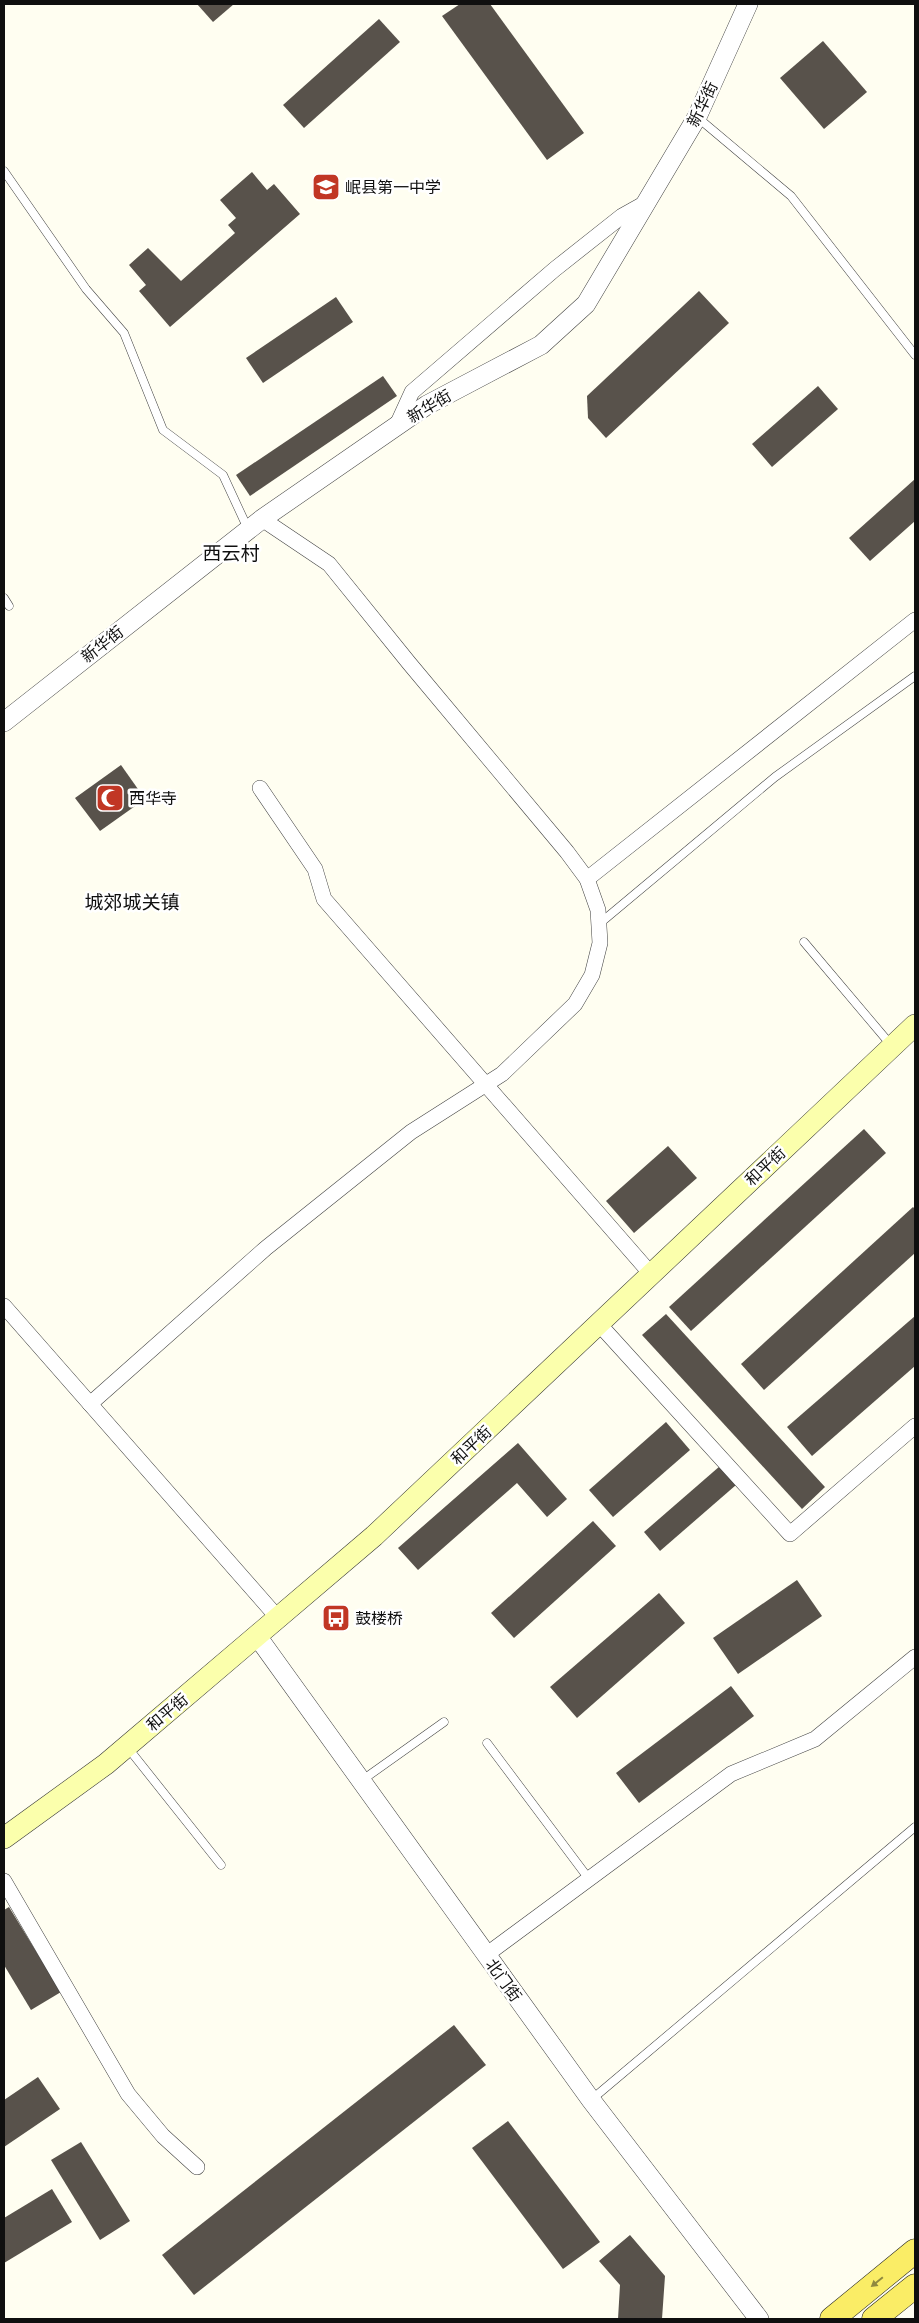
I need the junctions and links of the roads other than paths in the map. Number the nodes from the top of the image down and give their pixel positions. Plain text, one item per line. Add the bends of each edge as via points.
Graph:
1 (748, 4) edge
2 (697, 117) junction
3 (4, 172) edge
4 (648, 201) junction
5 (915, 355) edge
6 (396, 426) junction
7 (255, 524) junction
8 (4, 598) edge
9 (9, 606) dead end
10 (915, 620) edge
11 (915, 676) edge
12 (4, 722) edge
13 (260, 788) dead end
14 (587, 879) junction
15 (599, 924) junction
16 (804, 942) dead end
17 (915, 1025) edge
18 (892, 1046) junction
19 (484, 1085) junction
20 (651, 1274) junction
21 (4, 1306) edge
22 (599, 1324) junction
23 (90, 1404) junction
24 (915, 1426) edge
25 (278, 1618) junction
26 (257, 1636) junction
27 (915, 1656) edge
28 (444, 1722) dead end
29 (487, 1743) dead end
30 (127, 1746) junction
31 (361, 1781) junction
32 (915, 1827) edge
33 (4, 1838) edge
34 (221, 1865) dead end
35 (589, 1879) junction
36 (4, 1881) edge
37 (486, 1955) junction
38 (592, 2100) junction
39 (197, 2167) dead end
40 (915, 2251) edge
41 (915, 2286) edge
42 (760, 2319) edge
43 (832, 2319) edge
44 (874, 2319) edge

1 - 2 street, 新华街
2 - 4 street, 新华街
2 - 5 lane via 791,196
3 - 7 lane via 86,289 124,333 163,430 223,475
4 - 6 street via 622,216 555,268 412,392
4 - 6 street, 新华街 via 586,304 541,345 427,405
6 - 7 street, 新华街
7 - 12 street, 新华街
7 - 14 street via 329,564
8 - 9 lane
10 - 14 street
11 - 15 lane via 775,778
13 - 19 street via 315,869 324,899
14 - 15 street via 598,910
15 - 19 street via 600,943 592,975 575,1004 502,1074
16 - 18 lane
17 - 18 main road, 和平街
18 - 20 main road, 和平街
19 - 20 street
19 - 23 street via 411,1132 266,1248
20 - 22 main road, 和平街
21 - 23 street
22 - 24 street via 790,1534
22 - 25 main road, 和平街 via 374,1536
23 - 25 street
25 - 26 main road, 和平街
26 - 30 main road, 和平街
26 - 31 street, 北门街
27 - 35 street via 815,1738 732,1774
28 - 31 lane
29 - 35 lane
30 - 33 main road, 和平街
30 - 34 lane
31 - 37 street, 北门街
32 - 38 lane
35 - 37 street
36 - 39 street via 128,2094 162,2136
37 - 38 street, 北门街
38 - 42 street, 北门街
40 -> 43 main road
41 - 44 main road

